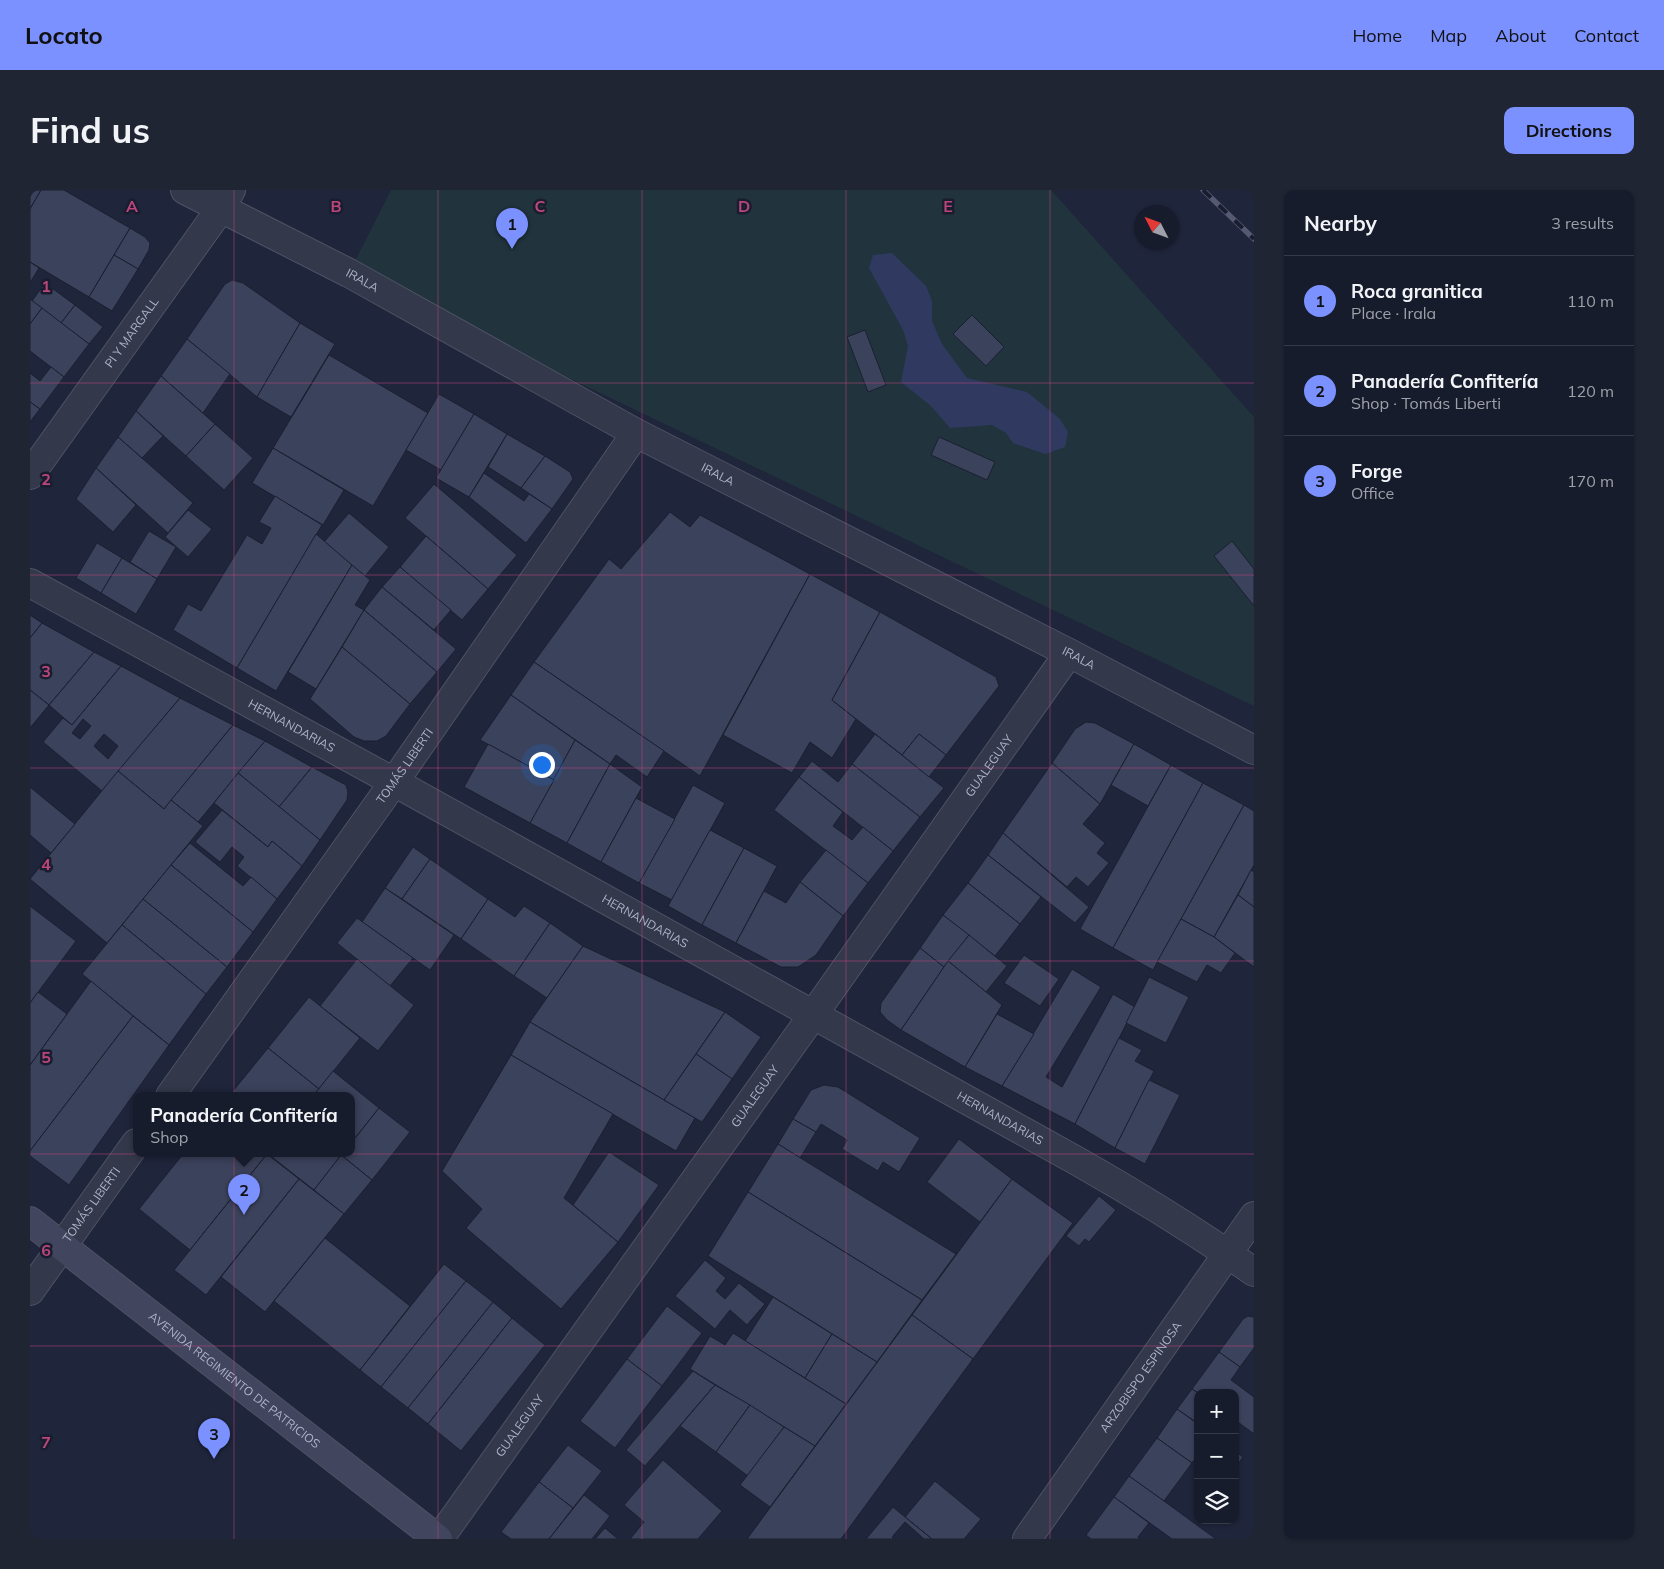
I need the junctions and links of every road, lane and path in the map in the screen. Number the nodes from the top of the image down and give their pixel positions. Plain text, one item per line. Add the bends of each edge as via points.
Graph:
1 (185, 190) edge
2 (226, 199) edge
3 (636, 433) junction
4 (30, 475) edge
5 (30, 583) edge
6 (1069, 653) junction
7 (1254, 750) edge
8 (394, 782) junction
9 (813, 1016) junction
10 (173, 1092) edge
11 (133, 1147) edge
12 (1254, 1216) edge
13 (30, 1221) edge
14 (62, 1246) junction
15 (1228, 1253) junction
16 (1254, 1272) edge
17 (30, 1291) edge
18 (438, 1539) edge
19 (1027, 1539) edge

1 - 2 street, IRALA
2 - 3 street, IRALA via 349,273
2 - 4 street, PI Y MARGALL
3 - 6 street, IRALA
3 - 8 street, TOMÁS LIBERTI
5 - 8 street, HERNANDARIAS
6 - 7 street, IRALA
6 - 9 street, GUALEGUAY
8 - 9 street, HERNANDARIAS
8 - 10 street, TOMÁS LIBERTI
9 - 15 street, HERNANDARIAS via 1099,1173
9 - 18 street, GUALEGUAY
11 - 14 street, TOMÁS LIBERTI
12 - 15 street, ARZOBISPO ESPINOSA
13 - 14 main road, AVENIDA REGIMIENTO DE PATRICIOS
14 - 17 street, TOMÁS LIBERTI
14 - 18 main road, AVENIDA REGIMIENTO DE PATRICIOS
15 - 16 street, HERNANDARIAS
15 - 19 street, ARZOBISPO ESPINOSA

